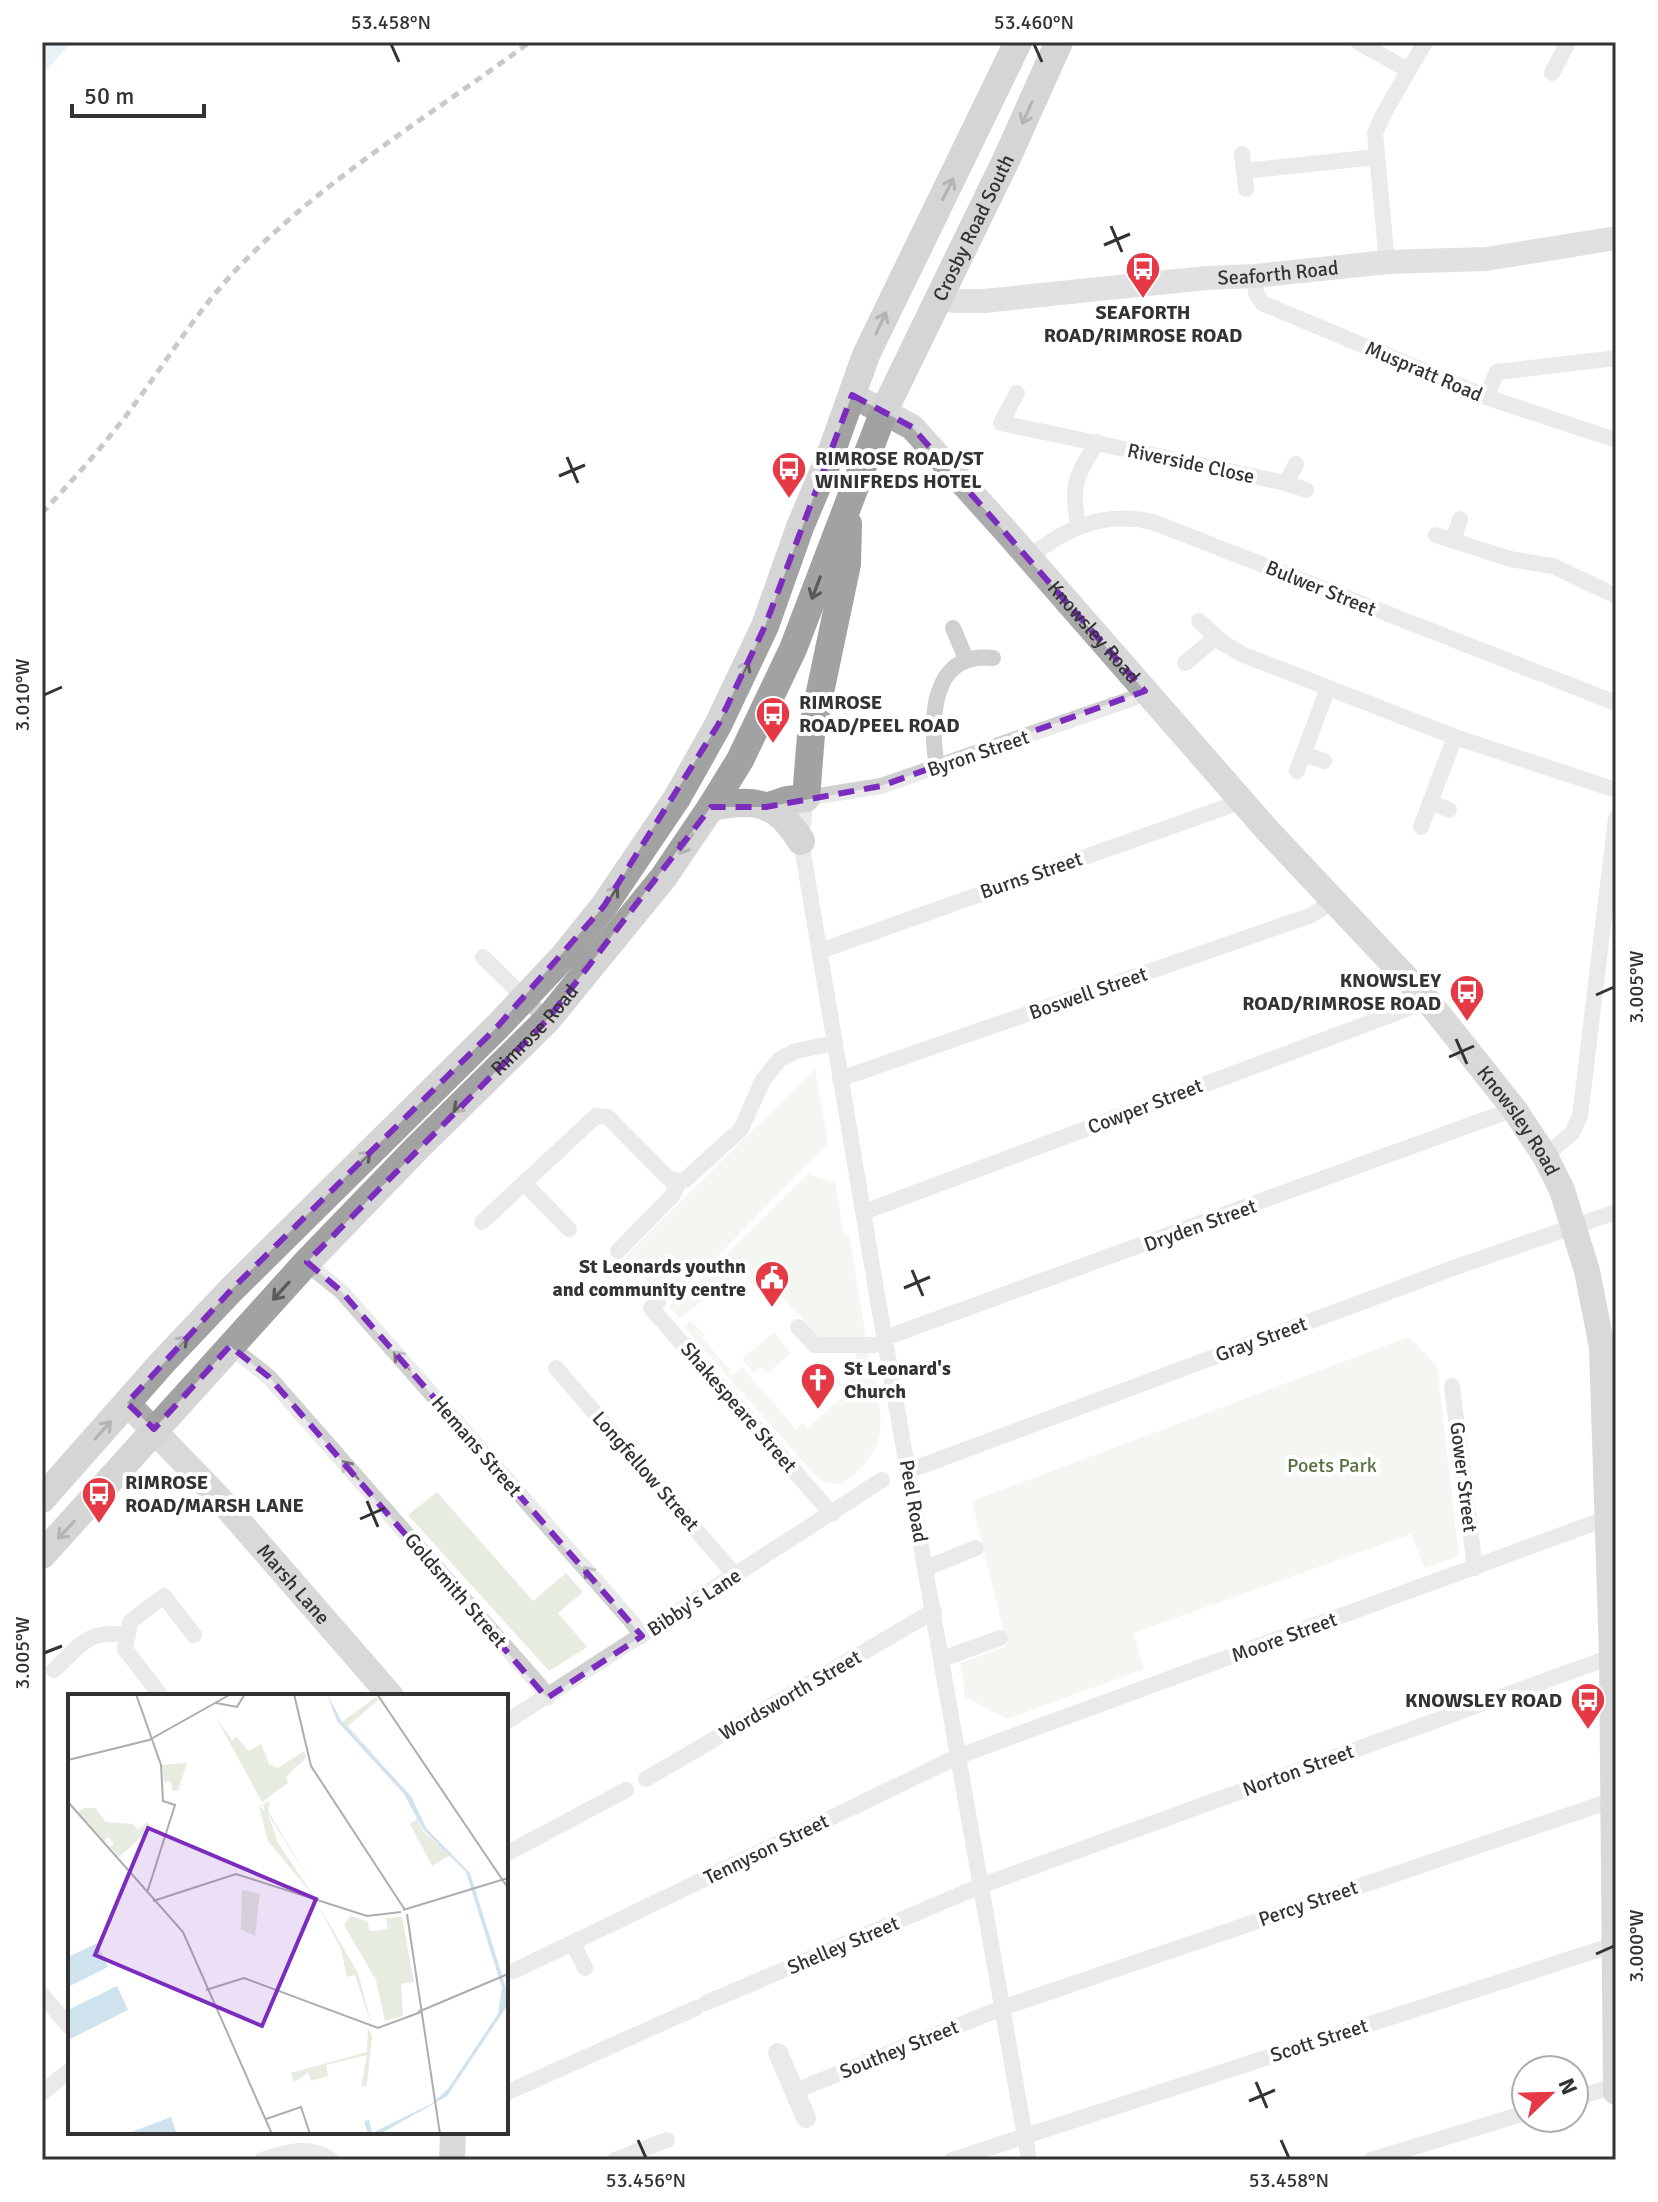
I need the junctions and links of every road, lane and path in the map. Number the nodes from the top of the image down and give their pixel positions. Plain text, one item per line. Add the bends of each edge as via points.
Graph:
1 (1018, 42) edge
2 (1059, 42) edge
3 (1358, 42) edge
4 (1425, 42) edge
5 (1568, 42) edge
6 (1408, 70) junction
7 (1552, 73) dead end
8 (1376, 157) junction
9 (1244, 171) dead end
10 (1616, 238) edge
11 (1387, 262) junction
12 (1255, 276) junction
13 (939, 294) junction
14 (1616, 358) edge
15 (1017, 393) dead end
16 (852, 395) junction
17 (1486, 397) junction
18 (884, 411) junction
19 (1616, 440) edge
20 (1097, 442) junction
21 (1296, 464) dead end
22 (1286, 483) junction
23 (1306, 490) dead end
24 (848, 505) junction
25 (1460, 519) dead end
26 (1079, 526) junction
27 (1436, 535) dead end
28 (1453, 541) junction
29 (1029, 558) junction
30 (1616, 596) edge
31 (1199, 621) dead end
32 (953, 628) dead end
33 (1215, 638) junction
34 (993, 658) dead end
35 (966, 659) junction
36 (1185, 663) dead end
37 (1328, 688) junction
38 (1145, 691) junction
39 (1616, 703) edge
40 (1455, 737) junction
41 (1303, 754) junction
42 (1324, 761) dead end
43 (937, 767) junction
44 (1297, 771) dead end
45 (1616, 790) edge
46 (806, 798) junction
47 (1243, 801) junction
48 (1430, 802) junction
49 (711, 807) junction
50 (766, 807) junction
51 (1449, 810) dead end
52 (1616, 818) edge
53 (1421, 827) dead end
54 (801, 841) junction
55 (1332, 901) junction
56 (820, 951) junction
57 (483, 957) dead end
58 (524, 998) junction
59 (1428, 1001) junction
60 (547, 1020) junction
61 (835, 1043) junction
62 (840, 1079) junction
63 (1514, 1109) junction
64 (1545, 1156) junction
65 (679, 1181) junction
66 (524, 1183) junction
67 (864, 1212) junction
68 (1616, 1212) edge
69 (482, 1222) dead end
70 (1574, 1224) junction
71 (569, 1229) dead end
72 (618, 1251) dead end
73 (306, 1263) junction
74 (658, 1302) dead end
75 (798, 1327) dead end
76 (885, 1340) junction
77 (230, 1346) junction
78 (556, 1368) dead end
79 (1452, 1386) dead end
80 (127, 1403) junction
81 (154, 1429) junction
82 (908, 1471) junction
83 (882, 1480) dead end
84 (42, 1499) edge
85 (832, 1514) junction
86 (1613, 1516) edge
87 (976, 1548) dead end
88 (42, 1555) edge
89 (926, 1568) junction
90 (1475, 1568) junction
91 (735, 1575) junction
92 (934, 1611) junction
93 (128, 1635) junction
94 (194, 1635) dead end
95 (642, 1636) junction
96 (1000, 1638) dead end
97 (1614, 1655) edge
98 (942, 1659) junction
99 (54, 1670) dead end
100 (159, 1694) edge
101 (389, 1694) edge
102 (547, 1698) junction
103 (508, 1721) edge
104 (959, 1756) junction
105 (646, 1779) dead end
106 (626, 1790) dead end
107 (1614, 1793) edge
108 (508, 1853) edge
109 (980, 1886) junction
110 (573, 1943) junction
111 (1613, 1945) junction
112 (585, 1968) dead end
113 (514, 1971) dead end
114 (42, 1995) edge
115 (1002, 2008) junction
116 (68, 2025) edge
117 (778, 2053) dead end
118 (68, 2072) edge
119 (1616, 2086) edge
120 (795, 2091) junction
121 (508, 2092) edge
122 (1616, 2092) edge
123 (42, 2093) edge
124 (1590, 2093) edge
125 (806, 2118) dead end
126 (1510, 2118) edge
127 (453, 2134) edge
128 (1025, 2134) junction
129 (667, 2140) dead end
130 (1395, 2156) edge
131 (262, 2160) edge
132 (331, 2160) edge
133 (452, 2160) edge
134 (615, 2160) edge
135 (952, 2160) edge
136 (1029, 2160) edge
137 (1371, 2160) edge

16 -> 1 highway, Crosby Road South via 866,355
2 -> 13 highway, Crosby Road South
3 - 6 street
4 - 6 street
5 - 7 street
6 - 8 street via 1376,128
8 - 9 street
8 - 11 street
10 - 11 main road, Seaforth Road via 1486,259
11 - 12 main road, Seaforth Road
12 - 13 main road, Seaforth Road via 966,303
12 - 17 street, Muspratt Road via 1262,303
13 - 18 highway, Crosby Road South
14 - 17 street via 1497,372
15 - 20 street, Riverside Close via 1001,423
16 - 18 main road, Knowsley Road
58 -> 16 highway, Rimrose Road via 604,906 677,798 718,725 765,626
17 - 19 street, Muspratt Road
18 - 24 highway, Rimrose Road
18 - 29 main road, Knowsley Road via 912,427
20 - 22 street, Riverside Close
20 - 26 street via 1074,489
21 - 22 street
22 - 23 street, Riverside Close
24 - 46 highway via 847,564 811,735
24 -> 49 highway, Rimrose Road via 793,649 740,760
25 - 28 street
26 - 29 street, Bulwer Street
26 - 39 street, Bulwer Street via 1127,518 1166,526
27 - 28 street
28 - 30 street via 1553,566
29 - 38 main road, Knowsley Road
31 - 33 street
32 - 35 street
33 - 36 street
33 - 37 street
34 - 35 street
35 - 43 street via 946,678 934,706
37 - 40 street
37 - 41 street
38 - 43 street, Byron Street
38 - 47 main road, Knowsley Road
40 - 45 street
40 - 48 street
41 - 42 street
41 - 44 street
43 - 46 street, Byron Street via 865,790
46 - 50 highway
46 - 54 street, Peel Road
47 - 55 main road, Knowsley Road
47 - 56 street, Burns Street
48 - 51 street
48 - 53 street
49 - 50 highway via 738,802
49 -> 60 highway, Rimrose Road via 663,878
50 - 54 highway via 788,819
52 - 64 street via 1580,1116 1572,1133
54 - 56 street, Peel Road
55 - 59 main road, Knowsley Road
55 - 62 street, Boswell Street via 1312,915
56 - 61 street, Peel Road
57 - 58 street
58 - 60 street
80 -> 58 highway, Rimrose Road via 231,1290
59 - 63 main road, Knowsley Road
59 - 67 street, Cowper Street
60 -> 73 highway, Rimrose Road
61 - 62 street, Peel Road
61 - 65 street via 780,1059 763,1080 741,1129 692,1176
62 - 67 street, Peel Road
63 - 64 main road, Knowsley Road
63 - 76 street, Dryden Street
64 - 70 main road, Knowsley Road
65 - 66 street via 668,1178 602,1115 589,1120
65 - 72 street via 672,1196
66 - 69 street
66 - 71 street
67 - 76 street, Peel Road
68 - 70 street, Gray Street
70 - 82 street, Gray Street
70 - 86 main road, Knowsley Road via 1602,1347
73 -> 77 highway, Rimrose Road
95 -> 73 street, Hemans Street via 341,1291
74 - 85 street, Shakespeare Street via 651,1308
75 - 76 street, Dryden Street via 815,1345 874,1345
76 - 82 street, Peel Road
77 - 81 highway, Rimrose Road
102 -> 77 street, Goldsmith Street via 269,1377
78 - 91 street, Longfellow Street
79 - 90 street, Gower Street
80 - 81 main road, Marsh Lane
84 -> 80 highway, Rimrose Road
81 -> 88 highway, Rimrose Road
81 - 101 main road, Marsh Lane
82 - 89 street, Peel Road
83 - 85 street, Bibby's Lane
85 - 91 street, Bibby's Lane
86 - 90 street, Moore Street
86 - 97 main road, Knowsley Road
87 - 89 street
89 - 92 street, Peel Road
90 - 104 street, Moore Street
91 - 95 street, Bibby's Lane
92 - 98 street, Peel Road
92 - 105 street, Wordsworth Street
93 - 94 street via 130,1622 164,1596
93 - 99 street via 104,1632 90,1637
93 - 100 street via 125,1649
95 - 102 street, Bibby's Lane
96 - 98 street
97 - 107 main road, Knowsley Road
97 - 109 street, Norton Street
98 - 104 street, Peel Road
102 - 103 street, Bibby's Lane
104 - 109 street, Peel Road
104 - 110 street, Tennyson Street
106 - 108 street
107 - 111 main road, Knowsley Road
107 - 115 street, Percy Street
109 - 115 street, Peel Road
109 - 121 street, Shelley Street
110 - 112 street
110 - 113 street, Tennyson Street
111 - 119 main road, Knowsley Road
111 - 128 street, Scott Street
114 - 116 street
115 - 120 street, Southey Street
115 - 128 street, Peel Road
117 - 120 street
118 - 123 street
119 - 122 main road, Knowsley Road
119 - 124 street
120 - 125 street
126 - 130 street
127 - 133 main road
128 - 135 street, Scott Street
128 - 136 street, Peel Road
129 - 134 street
130 - 137 street
131 - 132 street via 291,2150 320,2152

